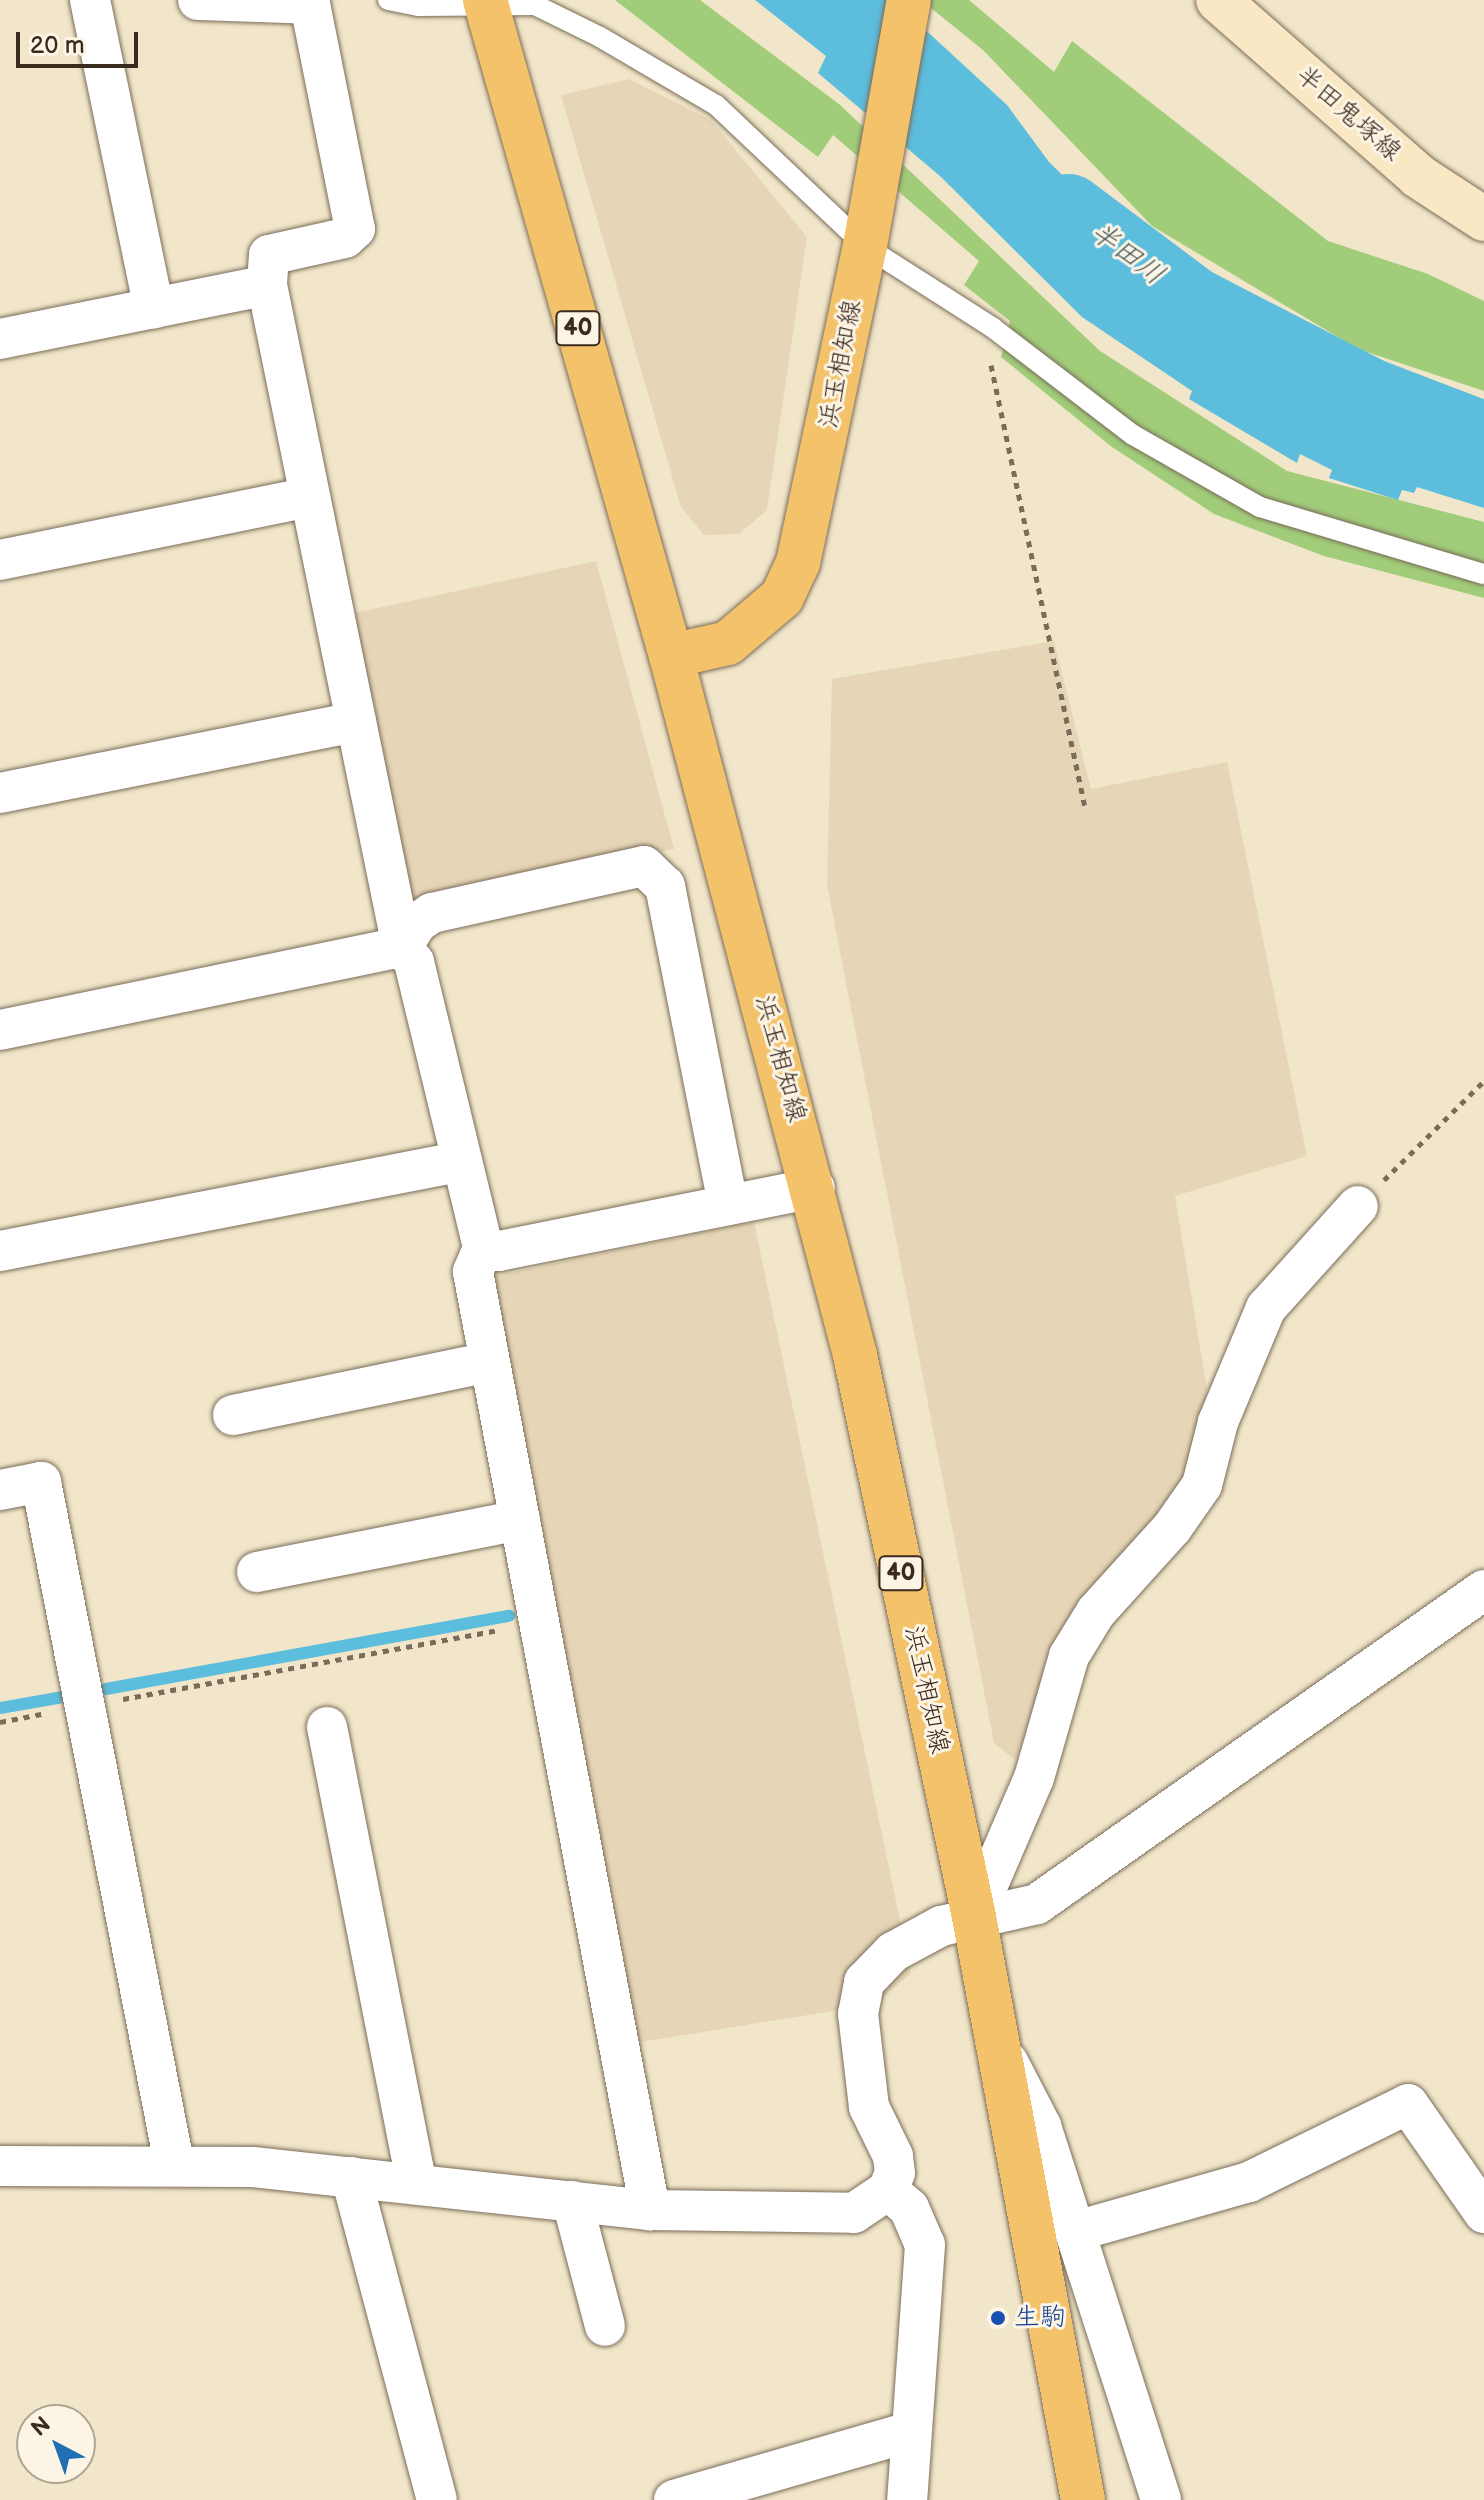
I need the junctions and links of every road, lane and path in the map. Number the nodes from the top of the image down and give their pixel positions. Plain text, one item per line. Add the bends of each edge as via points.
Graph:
1 (90, 0) edge
2 (198, 0) edge
3 (388, 0) edge
4 (909, 0) edge
5 (1218, 0) edge
6 (486, 4) edge
7 (1484, 219) edge
8 (865, 246) junction
9 (267, 285) junction
10 (154, 308) junction
11 (993, 328) junction
12 (0, 339) edge
13 (310, 497) junction
14 (0, 560) edge
15 (1484, 574) edge
16 (671, 656) junction
17 (356, 722) junction
18 (0, 793) edge
19 (1085, 806) dead end
20 (402, 947) junction
21 (0, 1030) edge
22 (1484, 1081) edge
23 (461, 1161) junction
24 (815, 1188) junction
25 (728, 1205) junction
26 (1358, 1206) joint
27 (483, 1248) junction
28 (0, 1251) edge
29 (490, 1362) junction
30 (233, 1415) dead end
31 (0, 1490) edge
32 (520, 1520) junction
33 (257, 1572) dead end
34 (1484, 1590) edge
35 (539, 1622) junction
36 (85, 1706) junction
37 (0, 1722) edge
38 (327, 1727) dead end
39 (974, 1917) junction
40 (997, 2041) junction
41 (174, 2163) junction
42 (0, 2166) edge
43 (351, 2177) junction
44 (417, 2184) junction
45 (1478, 2189) edge
46 (888, 2190) junction
47 (572, 2201) junction
48 (650, 2210) junction
49 (1076, 2231) junction
50 (605, 2326) dead end
51 (910, 2432) junction
52 (437, 2500) edge
53 (674, 2500) edge
54 (907, 2500) edge
55 (1083, 2500) edge
56 (1161, 2500) edge

1 - 10 street
2 - 9 street via 310,4 355,229 345,238 269,255
3 - 6 lane
4 - 8 main road, 浜玉相知線
5 - 7 main road, 半田鬼塚線 via 1418,176
6 - 8 lane via 535,5 716,105
6 - 16 main road, 浜玉相知線 / 40
8 - 11 lane
8 - 16 main road, 浜玉相知線 via 811,517 793,574 782,597 728,643
9 - 10 street
9 - 13 street
10 - 12 street
11 - 15 lane via 1133,435 1260,507
11 - 19 path via 990,361
13 - 14 street
13 - 17 street
16 - 24 main road, 浜玉相知線 / 40
17 - 18 street
17 - 20 street
20 - 21 street
20 - 23 street via 414,962
20 - 25 street via 417,923 432,913 644,866 665,886
22 - 26 path
23 - 27 street
23 - 28 street
24 - 25 street
24 - 39 main road, 浜玉相知線 / 40
25 - 27 street via 499,1251
26 - 39 street via 1266,1308 1218,1422 1202,1485 1172,1528 1096,1612 1069,1656 1034,1778
27 - 29 street via 473,1272
29 - 30 street
29 - 32 street
31 - 36 street via 41,1482
32 - 33 street
32 - 35 street
34 - 39 street via 1037,1904
35 - 36 path
35 - 48 street
36 - 37 path
36 - 41 street
38 - 44 street
39 - 40 main road, 浜玉相知線 / 40
39 - 46 street via 941,1926 893,1952 864,1982 858,2014 869,2107 893,2156 895,2173
40 - 49 street via 1041,2126
40 - 55 main road, 浜玉相知線 / 40
41 - 42 street
41 - 43 street
43 - 44 street
43 - 52 street
44 - 47 street
45 - 49 street via 1408,2104 1249,2182
46 - 48 street via 854,2213
46 - 51 street via 909,2208 925,2245
47 - 48 street
47 - 50 street
49 - 56 street
51 - 53 street
51 - 54 street

